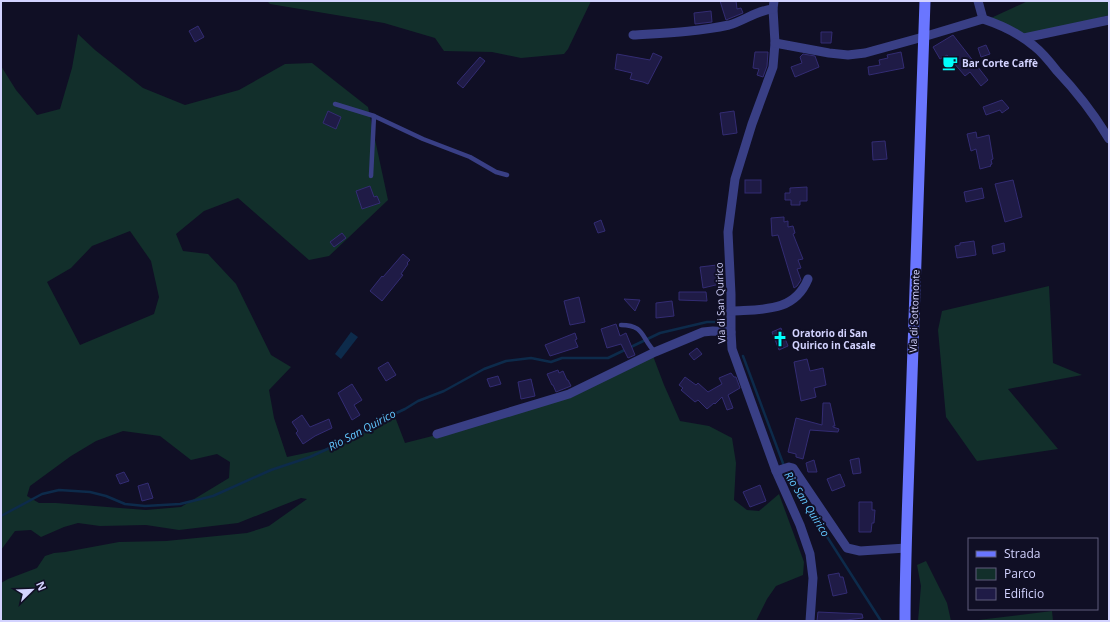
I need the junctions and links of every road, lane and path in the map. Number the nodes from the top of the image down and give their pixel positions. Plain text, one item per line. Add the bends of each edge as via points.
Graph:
1 (925, 1) edge
2 (978, 1) edge
3 (773, 5) edge
4 (983, 19) junction
5 (1109, 20) edge
6 (633, 35) dead end
7 (924, 37) junction
8 (1024, 38) junction
9 (775, 43) junction
10 (335, 104) dead end
11 (374, 116) junction
12 (1109, 139) edge
13 (507, 175) dead end
14 (371, 176) dead end
15 (808, 279) dead end
16 (731, 311) junction
17 (621, 325) dead end
18 (731, 332) junction
19 (652, 350) junction
20 (437, 434) dead end
21 (778, 471) junction
22 (906, 548) junction
23 (810, 621) edge
24 (904, 621) edge

1 - 7 main road, Via di Sottomonte
2 - 4 street
3 - 6 street via 732,24 704,30
3 - 9 street, Via di San Quirico
4 - 7 street
4 - 8 street
5 - 8 street
7 - 9 street via 848,55 829,54
7 - 22 main road, Via di Sottomonte
8 - 12 street via 1043,54 1076,92
9 - 16 street, Via di San Quirico via 773,67 735,179 728,232
10 - 11 lane
11 - 13 lane
11 - 14 lane
15 - 16 street via 804,289 793,300 773,308
16 - 18 street, Via di San Quirico
17 - 19 lane via 630,325 641,330
18 - 19 street via 703,332
18 - 21 street, Via di San Quirico via 732,350
19 - 20 street via 568,394
21 - 22 street via 793,468 847,548 860,551
21 - 23 street, Via di San Quirico via 810,554 813,578
22 - 24 main road, Via di Sottomonte

